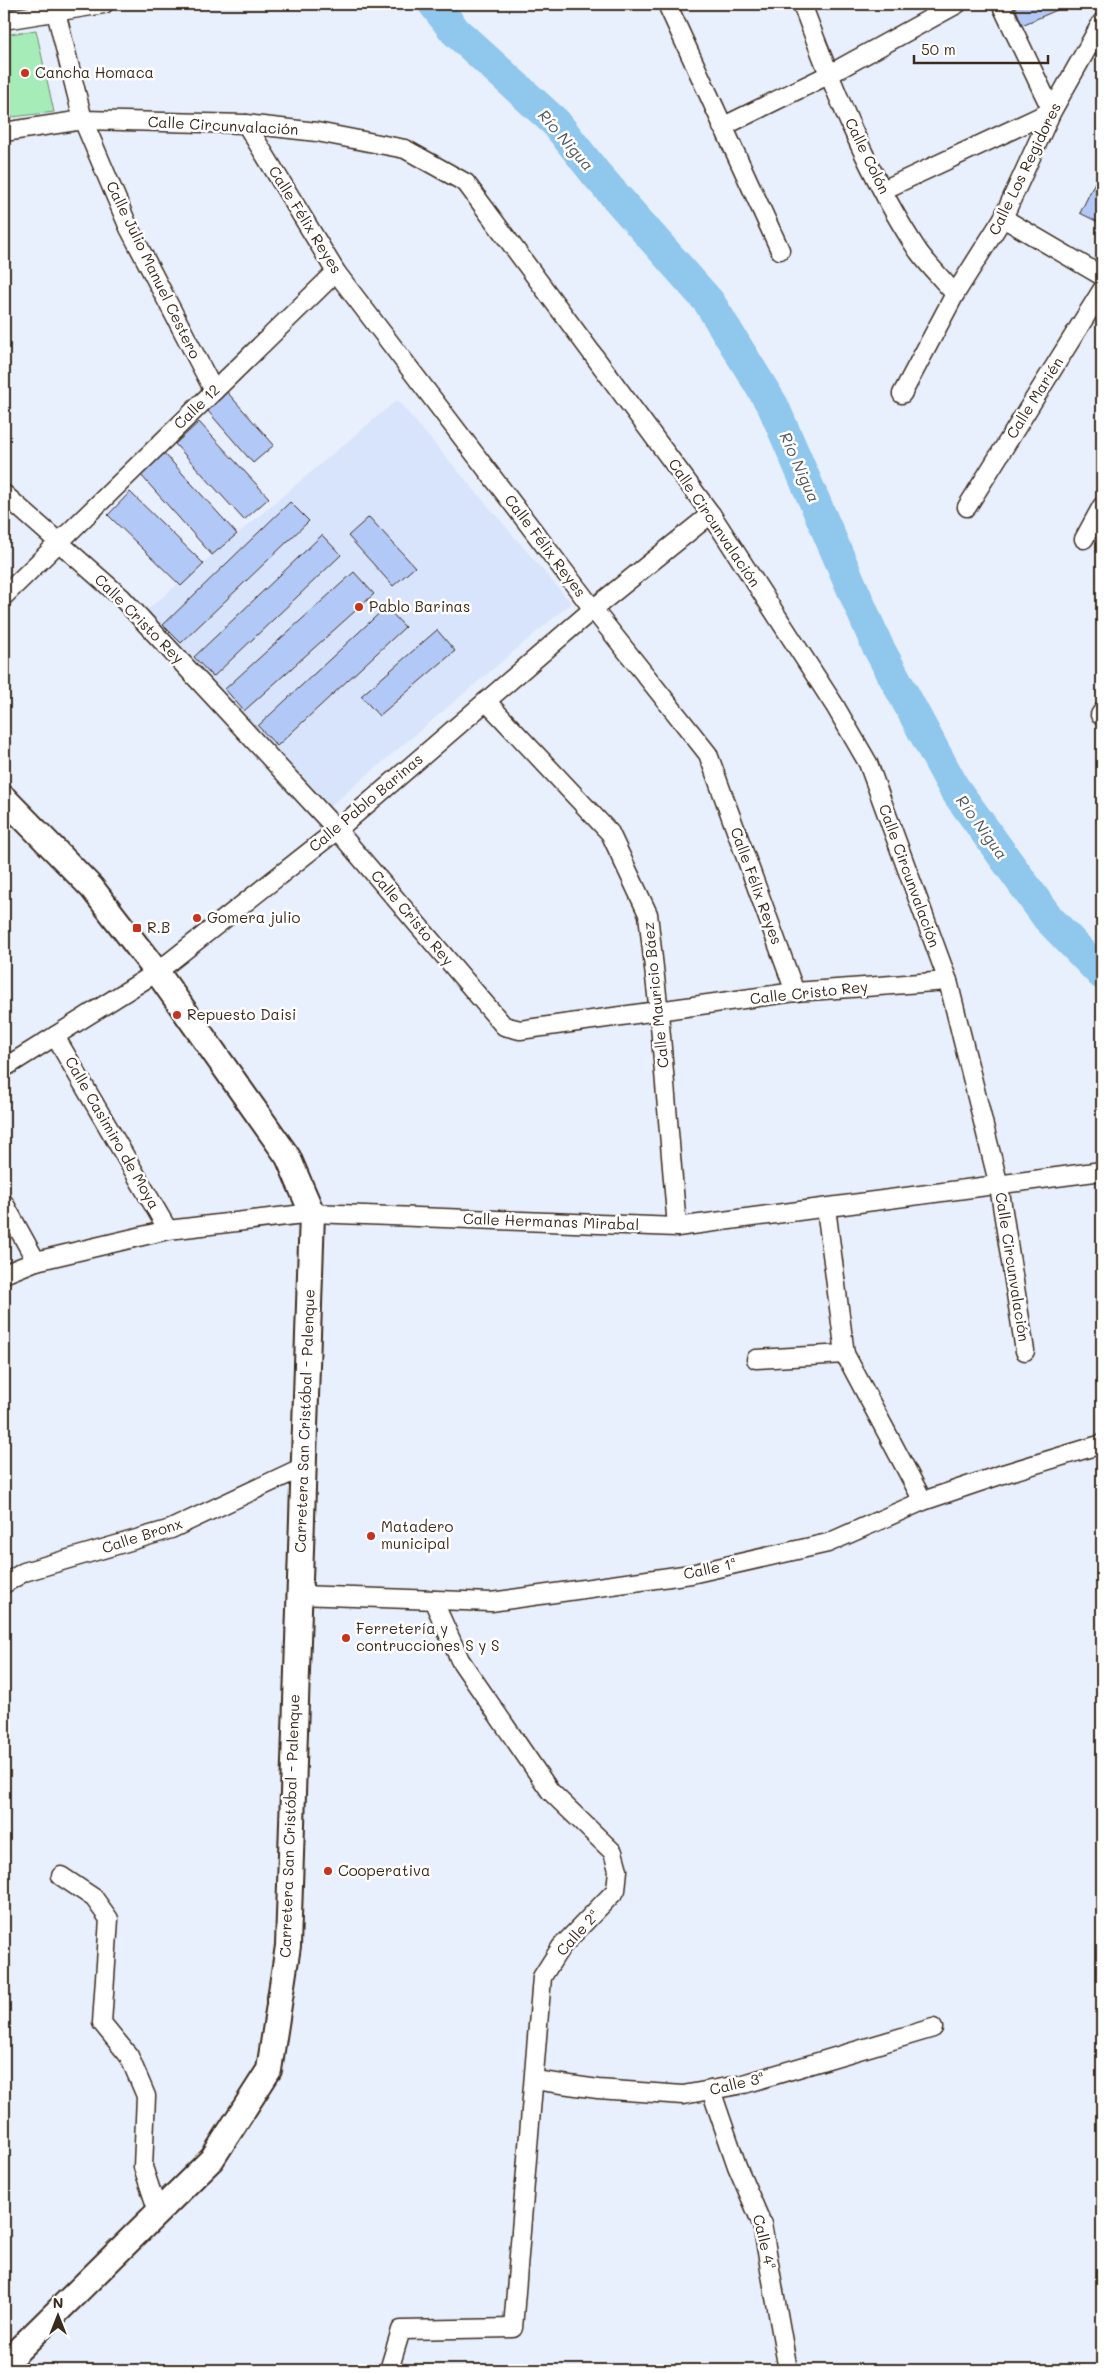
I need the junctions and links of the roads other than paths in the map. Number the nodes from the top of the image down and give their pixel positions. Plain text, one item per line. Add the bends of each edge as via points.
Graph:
1 (104, 4) edge
2 (667, 4) edge
3 (802, 4) edge
4 (957, 4) edge
5 (1001, 4) edge
6 (54, 8) edge
7 (4, 20) edge
8 (1102, 22) edge
9 (828, 75) junction
10 (1052, 111) junction
11 (83, 120) junction
12 (246, 124) junction
13 (722, 127) junction
14 (4, 132) edge
15 (883, 190) junction
16 (1003, 218) junction
17 (780, 250) dead end
18 (336, 272) junction
19 (1102, 276) edge
20 (1102, 290) edge
21 (956, 294) junction
22 (214, 391) junction
23 (902, 394) dead end
24 (4, 494) edge
25 (1102, 506) edge
26 (967, 507) dead end
27 (711, 514) junction
28 (1084, 539) dead end
29 (58, 542) junction
30 (4, 596) edge
31 (593, 609) junction
32 (486, 701) junction
33 (4, 798) edge
34 (337, 830) junction
35 (156, 972) junction
36 (948, 981) junction
37 (795, 992) junction
38 (660, 1012) junction
39 (55, 1036) junction
40 (4, 1068) edge
41 (1102, 1171) edge
42 (999, 1186) junction
43 (4, 1203) edge
44 (826, 1208) junction
45 (312, 1213) junction
46 (677, 1227) junction
47 (168, 1230) junction
48 (36, 1261) junction
49 (4, 1274) edge
50 (1025, 1351) dead end
51 (845, 1354) junction
52 (756, 1359) dead end
53 (1102, 1444) edge
54 (305, 1466) junction
55 (923, 1501) junction
56 (4, 1584) edge
57 (300, 1595) junction
58 (433, 1600) junction
59 (61, 1876) dead end
60 (933, 2028) dead end
61 (534, 2080) junction
62 (711, 2090) junction
63 (158, 2212) junction
64 (4, 2364) edge
65 (389, 2370) edge
66 (788, 2370) edge

1 - 6 street
2 - 13 street
3 - 9 street, Calle Colón
4 - 9 street
5 - 10 street
6 - 7 street
6 - 11 street, Calle Julio Manuel Cestero
8 - 10 street, Calle Los Regidores
9 - 13 street
9 - 15 street, Calle Colón
10 - 15 street
10 - 16 street, Calle Los Regidores
11 - 12 street, Calle Circunvalación
11 - 14 street, Calle Circunvalación
11 - 22 street, Calle Julio Manuel Cestero via 129,228
12 - 18 street, Calle Félix Reyes
12 - 27 street, Calle Circunvalación via 317,132 406,149 466,183
13 - 17 street
15 - 21 street, Calle Colón via 919,252
16 - 19 street
16 - 21 street, Calle Los Regidores
18 - 22 street, Calle 12
18 - 31 street, Calle Félix Reyes
20 - 26 street, Calle Marién
21 - 23 street, Calle Los Regidores
22 - 29 street, Calle 12
24 - 29 street, Calle Cristo Rey
25 - 28 street
27 - 31 street, Calle Pablo Barinas
27 - 36 street, Calle Circunvalación via 868,763
29 - 30 street, Calle 12
29 - 34 street, Calle Cristo Rey via 122,598
31 - 32 street, Calle Pablo Barinas
31 - 37 street, Calle Félix Reyes via 708,754
32 - 34 street, Calle Pablo Barinas
32 - 38 street, Calle Mauricio Báez via 610,833 648,914
33 - 35 main road via 92,888
34 - 35 street, Calle Pablo Barinas
34 - 38 street, Calle Cristo Rey via 504,1026 520,1030
35 - 39 street, Calle Pablo Barinas
35 - 45 main road via 288,1157
36 - 37 street, Calle Cristo Rey
36 - 42 street, Calle Circunvalación
37 - 38 street, Calle Cristo Rey
38 - 46 street, Calle Mauricio Báez
39 - 40 street, Calle Pablo Barinas
39 - 47 street, Calle Casimiro de Moya
41 - 42 street, Calle Hermanas Mirabal
42 - 44 street, Calle Hermanas Mirabal
42 - 50 street, Calle Circunvalación
43 - 48 street
44 - 46 street, Calle Hermanas Mirabal
44 - 51 street
45 - 46 street, Calle Hermanas Mirabal
45 - 47 street, Calle Hermanas Mirabal
45 - 54 main road, Carretera San Cristóbal - Palenque
47 - 48 street, Calle Hermanas Mirabal
48 - 49 street, Calle Hermanas Mirabal
51 - 52 street
51 - 55 street
53 - 55 street, Calle 1ª
54 - 56 street, Calle Bronx via 171,1529 24,1572
54 - 57 main road, Carretera San Cristóbal - Palenque
55 - 58 street, Calle 1ª via 828,1543 691,1574 491,1602
57 - 58 street, Calle 1ª
57 - 63 main road, Carretera San Cristóbal - Palenque via 288,1946 269,2070 212,2159
58 - 61 street, Calle 2ª via 460,1660 550,1791 613,1852 618,1870 616,1890 561,1946 542,1977
59 - 63 street via 94,1898 110,1919 102,2023 129,2056 146,2096 143,2167
60 - 62 street, Calle 3ª via 744,2084
61 - 62 street, Calle 3ª via 598,2089 683,2095
61 - 65 street, Calle 2ª via 513,2328 401,2330
62 - 66 street, Calle 4ª via 762,2224
63 - 64 main road, Carretera San Cristóbal - Palenque

